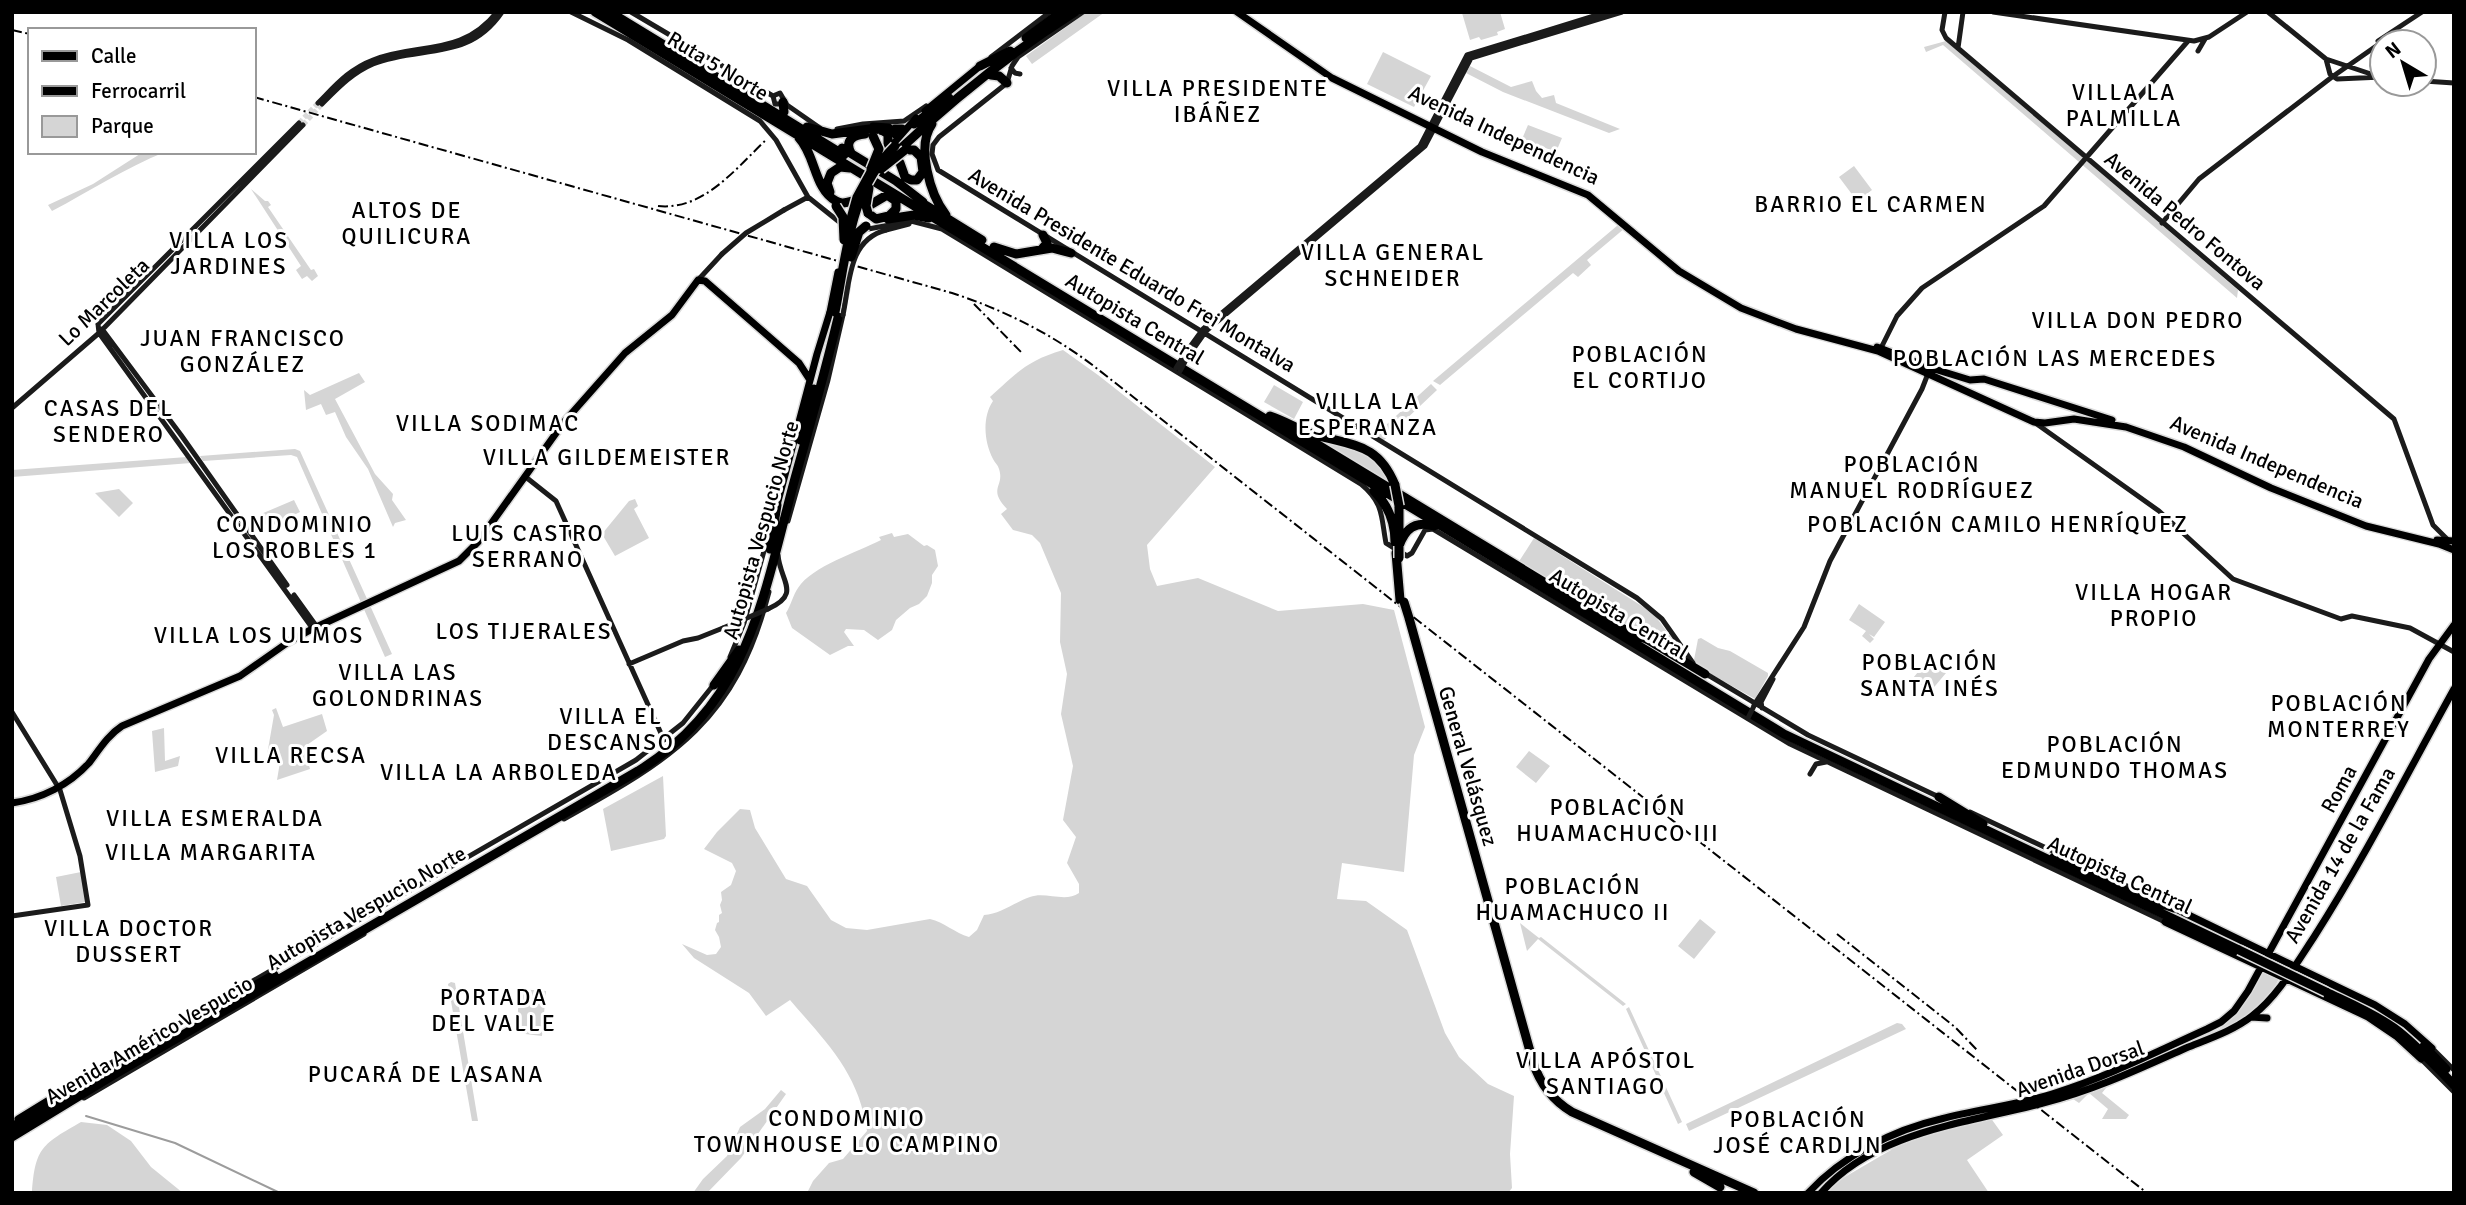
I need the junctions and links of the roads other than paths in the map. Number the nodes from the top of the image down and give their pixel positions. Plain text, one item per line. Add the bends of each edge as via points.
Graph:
1 (499, 12) edge
2 (571, 12) edge
3 (595, 12) edge
4 (610, 12) edge
5 (619, 12) edge
6 (631, 12) edge
7 (1051, 12) edge
8 (1061, 12) edge
9 (1075, 12) edge
10 (1083, 12) edge
11 (1237, 12) edge
12 (1245, 12) edge
13 (1607, 12) edge
14 (1622, 12) edge
15 (1945, 12) edge
16 (1963, 12) edge
17 (1993, 12) edge
18 (2247, 12) edge
19 (2425, 12) edge
20 (2268, 13) edge
21 (2402, 28) edge
22 (1033, 33) junction
23 (1960, 35) junction
24 (2175, 38) junction
25 (1947, 39) junction
26 (2205, 39) junction
27 (2188, 41) junction
28 (2182, 46) junction
29 (1958, 48) junction
30 (671, 50) junction
31 (2198, 51) dead end
32 (2368, 51) edge
33 (1014, 54) junction
34 (654, 55) junction
35 (2326, 59) junction
36 (2345, 65) junction
37 (980, 66) junction
38 (1011, 68) junction
39 (1020, 74) dead end
40 (2368, 75) joint
41 (2333, 77) junction
42 (704, 79) junction
43 (723, 81) junction
44 (961, 81) junction
45 (1000, 81) junction
46 (973, 86) junction
47 (950, 101) junction
48 (1446, 101) junction
49 (320, 104) tunnel mouth
50 (784, 105) junction
51 (301, 124) tunnel mouth
52 (915, 124) dead end
53 (1434, 126) junction
54 (792, 127) junction
55 (807, 127) junction
56 (898, 127) junction
57 (823, 129) junction
58 (873, 132) junction
59 (897, 146) junction
60 (852, 154) junction
61 (2085, 158) junction
62 (813, 160) junction
63 (870, 172) junction
64 (870, 188) junction
65 (808, 197) junction
66 (839, 202) junction
67 (933, 210) junction
68 (948, 223) junction
69 (2162, 223) junction
70 (930, 224) junction
71 (1042, 235) junction
72 (844, 243) junction
73 (994, 247) junction
74 (1042, 250) junction
75 (1071, 253) junction
76 (851, 257) junction
77 (1032, 277) junction
78 (701, 280) junction
79 (1067, 304) junction
80 (837, 313) junction
81 (99, 328) junction
82 (1202, 333) junction
83 (1882, 351) junction
84 (815, 361) junction
85 (799, 363) junction
86 (1177, 370) junction
87 (1931, 372) junction
88 (810, 380) junction
89 (140, 384) junction
90 (816, 405) junction
91 (12, 408) edge
92 (2074, 408) junction
93 (1270, 415) junction
94 (2070, 419) junction
95 (2032, 421) junction
96 (185, 449) junction
97 (808, 450) junction
98 (182, 456) dead end
99 (208, 463) dead end
100 (206, 470) junction
101 (1352, 473) junction
102 (527, 478) junction
103 (777, 505) junction
104 (1450, 533) junction
105 (2451, 541) edge
106 (1397, 550) junction
107 (2454, 550) edge
108 (774, 552) junction
109 (453, 567) junction
110 (1407, 617) junction
111 (1611, 623) junction
112 (2454, 625) edge
113 (315, 629) junction
114 (1615, 632) junction
115 (2439, 643) junction
116 (742, 650) junction
117 (2454, 652) edge
118 (1643, 655) junction
119 (629, 664) junction
120 (1705, 674) junction
121 (1774, 676) junction
122 (714, 685) junction
123 (2454, 688) edge
124 (724, 697) junction
125 (1755, 705) junction
126 (1762, 708) junction
127 (12, 712) edge
128 (12, 718) edge
129 (1749, 719) junction
130 (664, 740) junction
131 (1826, 762) junction
132 (1810, 774) dead end
133 (58, 791) junction
134 (1939, 797) junction
135 (12, 805) edge
136 (1940, 815) junction
137 (1981, 826) junction
138 (2133, 898) junction
139 (2174, 908) junction
140 (12, 916) edge
141 (2165, 922) junction
142 (341, 949) junction
143 (2266, 951) junction
144 (2295, 965) junction
145 (2262, 966) junction
146 (2314, 975) junction
147 (2286, 978) junction
148 (277, 980) junction
149 (2307, 988) junction
150 (2327, 990) junction
151 (1515, 997) junction
152 (2251, 1017) junction
153 (2267, 1018) dead end
154 (1528, 1028) dead end
155 (2435, 1051) joint
156 (2421, 1059) junction
157 (117, 1069) junction
158 (2454, 1074) edge
159 (83, 1079) junction
160 (2453, 1085) edge
161 (2454, 1092) edge
162 (84, 1098) junction
163 (1990, 1113) junction
164 (37, 1116) junction
165 (12, 1124) edge
166 (12, 1140) edge
167 (1712, 1170) dead end
168 (1694, 1172) junction
169 (1720, 1188) dead end
170 (1741, 1190) edge
171 (1754, 1193) edge
172 (1808, 1193) edge
173 (1821, 1193) edge

1 - 49 main road via 470,36 450,45 385,56 362,65 342,78
2 - 34 main road
3 - 42 highway, Ruta 5 Norte
4 - 30 highway, Ruta 5 Norte
5 - 30 highway
6 - 50 main road via 773,96 775,104
7 - 22 highway
7 - 37 main road
8 - 22 highway, Autopista Vespucio Norte
9 - 46 highway, Autopista Vespucio Norte
10 - 33 main road
11 - 53 main road, Avenida Independencia via 1322,72
12 - 53 main road, Avenida Independencia via 1331,72
13 - 48 main road via 1471,53
14 - 48 main road via 1472,57
15 - 25 main road via 1942,30
16 - 23 main road
17 - 24 main road
18 - 26 main road
19 - 21 main road
19 - 36 main road
20 - 35 main road
22 - 33 highway, Autopista Vespucio Norte
23 - 25 main road
23 - 29 main road
24 - 27 main road
24 - 28 main road
25 - 29 main road, Avenida Pedro Fontova
26 - 27 main road
26 - 31 main road
27 - 28 main road
28 - 61 main road
29 - 61 main road, Avenida Pedro Fontova
30 - 43 highway, Ruta 5 Norte
32 - 36 main road
33 - 37 highway
33 - 38 main road
33 - 45 highway
33 - 47 highway, Autopista Vespucio Norte
34 - 42 highway
34 - 65 main road via 761,121
35 - 36 main road
35 - 41 main road
36 - 40 main road
36 - 41 main road
37 - 44 main road
38 - 39 main road
38 - 45 main road
40 - 41 main road
41 - 69 main road via 2198,178
42 - 54 highway, Ruta 5 Norte
43 - 50 highway
43 - 54 highway, Ruta 5 Norte
44 - 56 main road
44 - 59 main road via 912,121
45 - 46 highway
45 - 71 main road, Avenida Presidente Eduardo Frei Montalva via 936,140 932,160 943,174
46 - 47 highway, Autopista Vespucio Norte
47 - 52 highway
47 - 59 highway, Autopista Vespucio Norte
47 - 68 highway via 930,126 924,146 935,198
48 - 53 main road
50 - 55 highway
50 - 57 main road
51 - 81 main road, Lo Marcoleta
53 - 82 main road via 1420,151
53 - 83 main road, Avenida Independencia via 1493,157 1587,194 1679,271 1726,297 1784,321
54 - 62 highway
54 - 63 highway, Autopista Central
54 - 67 highway, Autopista Central
55 - 58 highway via 830,134
55 - 60 highway
56 - 57 main road
56 - 58 highway
57 - 59 main road via 835,132 886,126 894,132
58 - 59 highway via 888,134 888,151 905,177 917,180 923,172 921,158 914,150
58 - 60 highway via 851,138
58 - 63 highway, bridge via 879,149
59 - 63 highway, bridge
59 - 80 highway, Autopista Vespucio Norte, bridge via 870,177 858,202
60 - 67 highway
61 - 69 main road, Avenida Pedro Fontova
61 - 83 main road via 2039,211 1919,290 1894,320
62 - 64 highway, bridge via 821,186 838,202 856,201 871,205 887,195 896,201 896,210 876,219 867,213 866,206
62 - 66 highway via 820,189
63 - 64 highway, Autopista Vespucio Norte, bridge
63 - 66 highway, bridge via 853,194
63 - 66 highway via 844,167 831,173 828,188
63 - 68 highway, Autopista Central
63 - 72 main road, Avenida Américo Vespucio, bridge via 852,208
64 - 76 highway, Autopista Vespucio Norte, bridge
65 - 70 main road via 838,221 858,229 905,222
65 - 78 main road, bridge via 746,233
66 - 72 highway, bridge
67 - 68 highway, Autopista Central
68 - 73 highway, Autopista Central
68 - 76 highway, bridge via 912,215 866,226 859,232
68 - 77 highway, Autopista Central
69 - 105 main road, Avenida Pedro Fontova via 2392,418 2433,525
70 - 79 main road
70 - 80 main road, Avenida Américo Vespucio, bridge via 912,224 870,236 859,247
71 - 74 highway via 1047,244
71 - 75 main road, Avenida Presidente Eduardo Frei Montalva
72 - 80 main road, Avenida Américo Vespucio, bridge
73 - 74 highway via 1019,254
73 - 93 highway, Autopista Central
74 - 75 highway
75 - 82 main road, Avenida Presidente Eduardo Frei Montalva
76 - 80 highway, Autopista Vespucio Norte, bridge
77 - 79 highway
77 - 101 highway, Autopista Central
78 - 85 main road
78 - 102 main road via 673,318 622,360
78 - 109 main road via 670,317 616,362 556,433 471,550
79 - 86 main road
80 - 84 main road, Avenida Américo Vespucio
80 - 90 highway, Autopista Vespucio Norte
80 - 97 main road, Avenida Américo Vespucio via 834,358
80 - 108 highway, Autopista Vespucio Norte
81 - 89 main road
81 - 91 main road, Lo Marcoleta
82 - 86 main road, bridge
82 - 120 main road, Avenida Presidente Eduardo Frei Montalva via 1637,598 1661,617
83 - 87 main road, Avenida Independencia
84 - 85 main road via 808,367
84 - 88 main road, Avenida Américo Vespucio
85 - 88 main road
86 - 118 main road via 1361,484 1380,507 1386,543 1401,554 1411,554 1425,530 1433,529
87 - 92 main road, Avenida Independencia via 1984,380
87 - 95 main road
87 - 121 main road via 1830,560 1804,627
88 - 103 main road, Avenida Américo Vespucio
89 - 96 main road
89 - 100 main road
90 - 97 highway
90 - 116 highway, Autopista Vespucio Norte via 759,611
92 - 94 main road
92 - 105 main road, Avenida Independencia via 2188,444 2367,523
93 - 106 highway, bridge via 1309,433 1350,442 1383,464 1395,485 1399,506
93 - 111 highway, Autopista Central
94 - 95 main road, Avenida Independencia via 2045,424
94 - 107 main road, Avenida Independencia via 2117,424 2181,445 2366,526
95 - 115 main road via 2159,511 2237,581 2341,619 2355,616 2413,628
96 - 98 main road
96 - 113 main road
97 - 108 main road, Avenida Américo Vespucio
99 - 100 main road
100 - 113 main road
101 - 104 highway, Autopista Central
101 - 106 highway via 1388,508
102 - 109 main road via 475,550
102 - 119 main road via 555,500
103 - 108 highway
103 - 122 main road, Avenida Américo Vespucio via 741,632
104 - 106 highway via 1417,524 1406,532
104 - 114 highway, Autopista Central
106 - 110 highway, General Velásquez, bridge
108 - 116 highway, Autopista Vespucio Norte
108 - 119 main road, bridge via 787,583 781,602
108 - 124 main road, Avenida Américo Vespucio via 756,636
109 - 113 main road
110 - 151 highway, General Velásquez
110 - 168 highway, General Velásquez via 1538,1083 1566,1113
111 - 120 highway
111 - 137 highway, Autopista Central via 1794,733
112 - 115 main road
113 - 133 main road via 244,674 120,727
114 - 118 highway
114 - 137 highway, Autopista Central via 1796,741
115 - 117 main road
115 - 143 main road, Roma
116 - 122 highway
116 - 124 highway
116 - 148 highway, Autopista Vespucio Norte via 708,711 657,759
116 - 157 highway, Autopista Vespucio Norte via 699,712 648,758
118 - 129 main road
119 - 130 main road
120 - 125 main road, Avenida Presidente Eduardo Frei Montalva
121 - 125 main road
121 - 126 main road
122 - 130 main road, Avenida Américo Vespucio
123 - 144 main road, Avenida 14 de la Fama via 2345,888
124 - 142 main road, Avenida Américo Vespucio via 690,737 652,769
125 - 126 main road, Avenida Presidente Eduardo Frei Montalva
125 - 129 main road, bridge
126 - 134 main road, Avenida Presidente Eduardo Frei Montalva
127 - 133 main road
128 - 133 main road
129 - 131 main road
130 - 159 main road, Avenida Américo Vespucio
131 - 132 main road via 1816,764
131 - 136 main road
133 - 135 main road via 38,801
133 - 140 main road via 76,842 88,905
134 - 137 highway
134 - 139 main road, Avenida Presidente Eduardo Frei Montalva
136 - 137 highway
136 - 141 main road
137 - 138 highway, Autopista Central
138 - 139 highway
138 - 141 highway
138 - 150 highway, Autopista Central, bridge
139 - 143 main road, Avenida Presidente Eduardo Frei Montalva
141 - 145 main road
142 - 148 highway
142 - 162 main road, Avenida Américo Vespucio
143 - 144 main road, Avenida Presidente Eduardo Frei Montalva
143 - 145 main road, Avenida Dorsal
144 - 146 main road, Avenida Presidente Eduardo Frei Montalva
144 - 147 main road, Avenida Dorsal
145 - 147 main road
145 - 163 main road, Avenida Dorsal via 2239,1004 2221,1022 2057,1093
146 - 149 main road via 2314,984
146 - 155 main road, Avenida Presidente Eduardo Frei Montalva via 2388,1012
147 - 149 main road
147 - 152 main road, Avenida Dorsal
148 - 157 highway, Autopista Vespucio Norte
149 - 156 main road via 2378,1023
150 - 158 highway, Autopista Central via 2396,1023
150 - 160 highway, Autopista Central via 2393,1027
151 - 154 highway
151 - 170 highway, General Velásquez via 1538,1075 1558,1102
152 - 153 main road
152 - 163 main road, Avenida Dorsal via 2107,1082 2059,1099
155 - 158 highway
156 - 160 highway
156 - 161 main road
157 - 159 highway
157 - 162 highway
157 - 164 highway, Autopista Vespucio Norte
159 - 165 main road, Avenida Américo Vespucio
162 - 166 main road, Avenida Américo Vespucio
163 - 172 main road, Avenida Dorsal via 1937,1120 1893,1136 1839,1166
163 - 173 main road, Avenida Dorsal via 1891,1145 1844,1172
164 - 165 highway, Autopista Vespucio Norte
164 - 166 highway, Autopista Vespucio Norte
167 - 170 highway
168 - 169 highway
168 - 170 highway, General Velásquez
170 - 171 highway, General Velásquez

